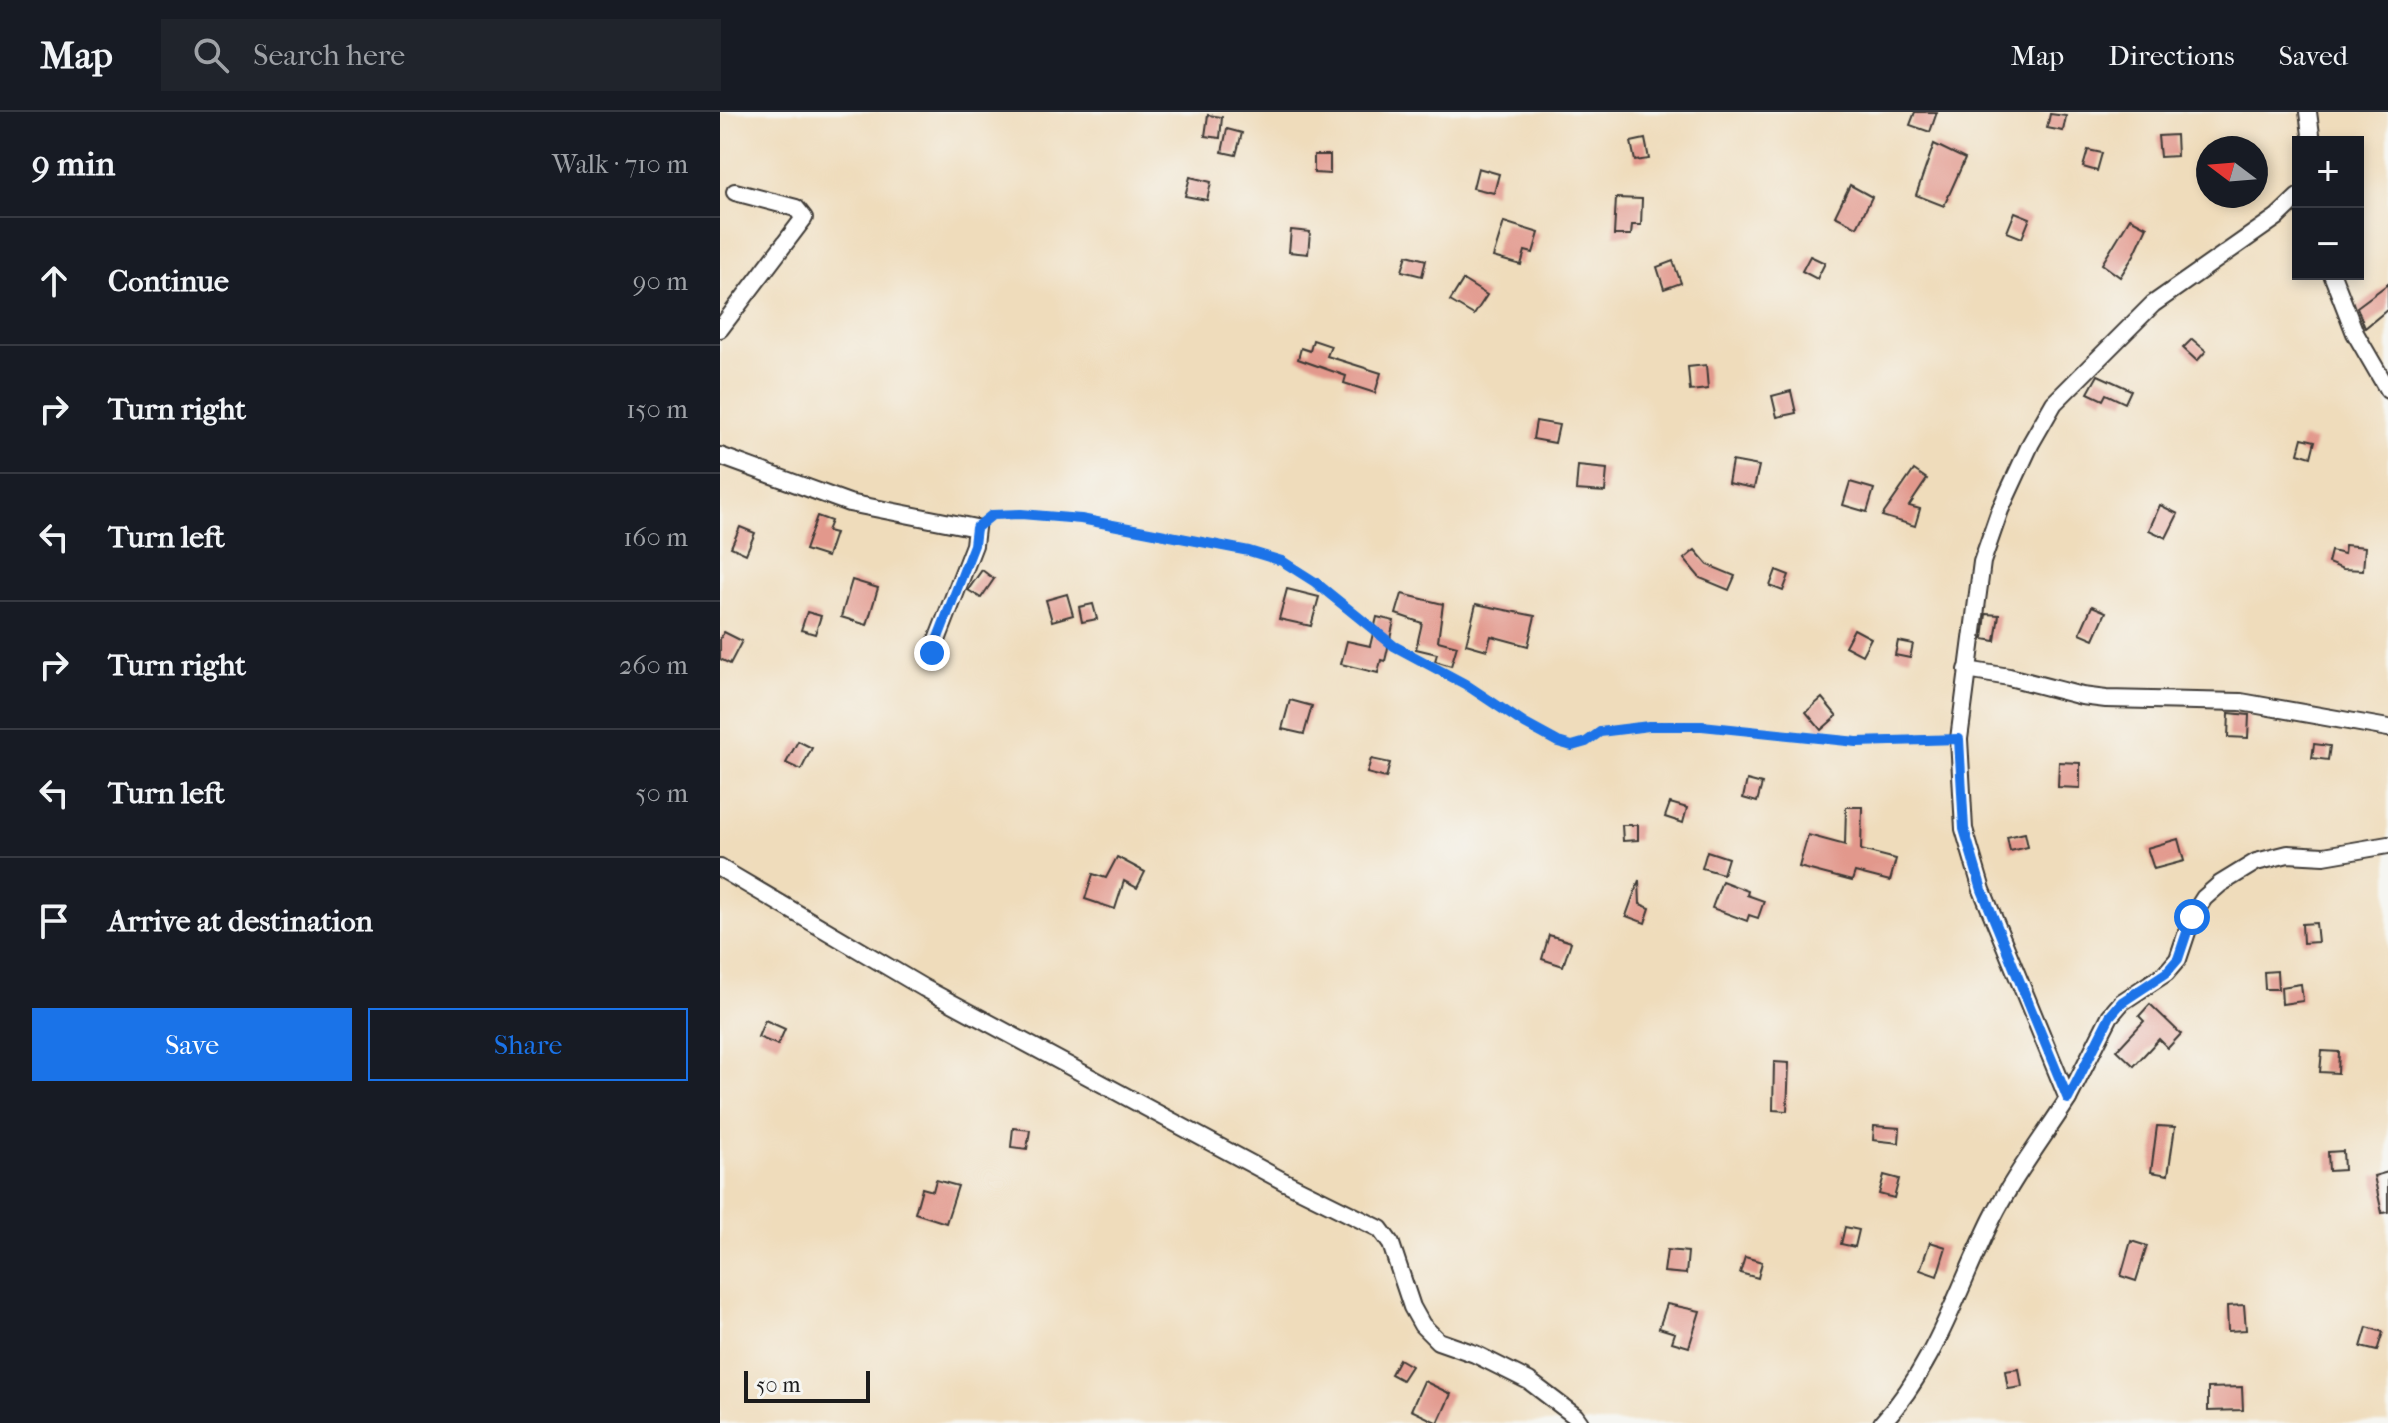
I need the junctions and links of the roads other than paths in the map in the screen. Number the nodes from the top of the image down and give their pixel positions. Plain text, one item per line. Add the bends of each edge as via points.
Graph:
1 (2308, 112) edge
2 (2311, 136) edge
3 (735, 192) dead end
4 (2292, 203) edge
5 (2334, 280) edge
6 (720, 329) edge
7 (2388, 390) edge
8 (720, 456) edge
9 (932, 653) dead end
10 (1967, 670) junction
11 (2388, 728) edge
12 (2388, 845) edge
13 (720, 868) edge
14 (2068, 1099) junction
15 (1580, 1423) edge
16 (1882, 1423) edge

1 - 2 street
3 - 6 street via 796,208 804,218
4 - 10 street via 2153,304 2054,403 2012,483 1982,562
5 - 7 street via 2355,333
8 - 9 street via 849,503 976,528
10 - 11 street via 2106,699 2241,702
10 - 14 street via 1959,739 1964,829 1982,890
12 - 14 street via 2324,856 2288,854 2256,862 2220,884 2192,917 2178,959 2110,1016
13 - 15 street via 924,988 1380,1229 1391,1244 1412,1307 1438,1341 1529,1381
14 - 16 street via 1994,1215 1932,1351

